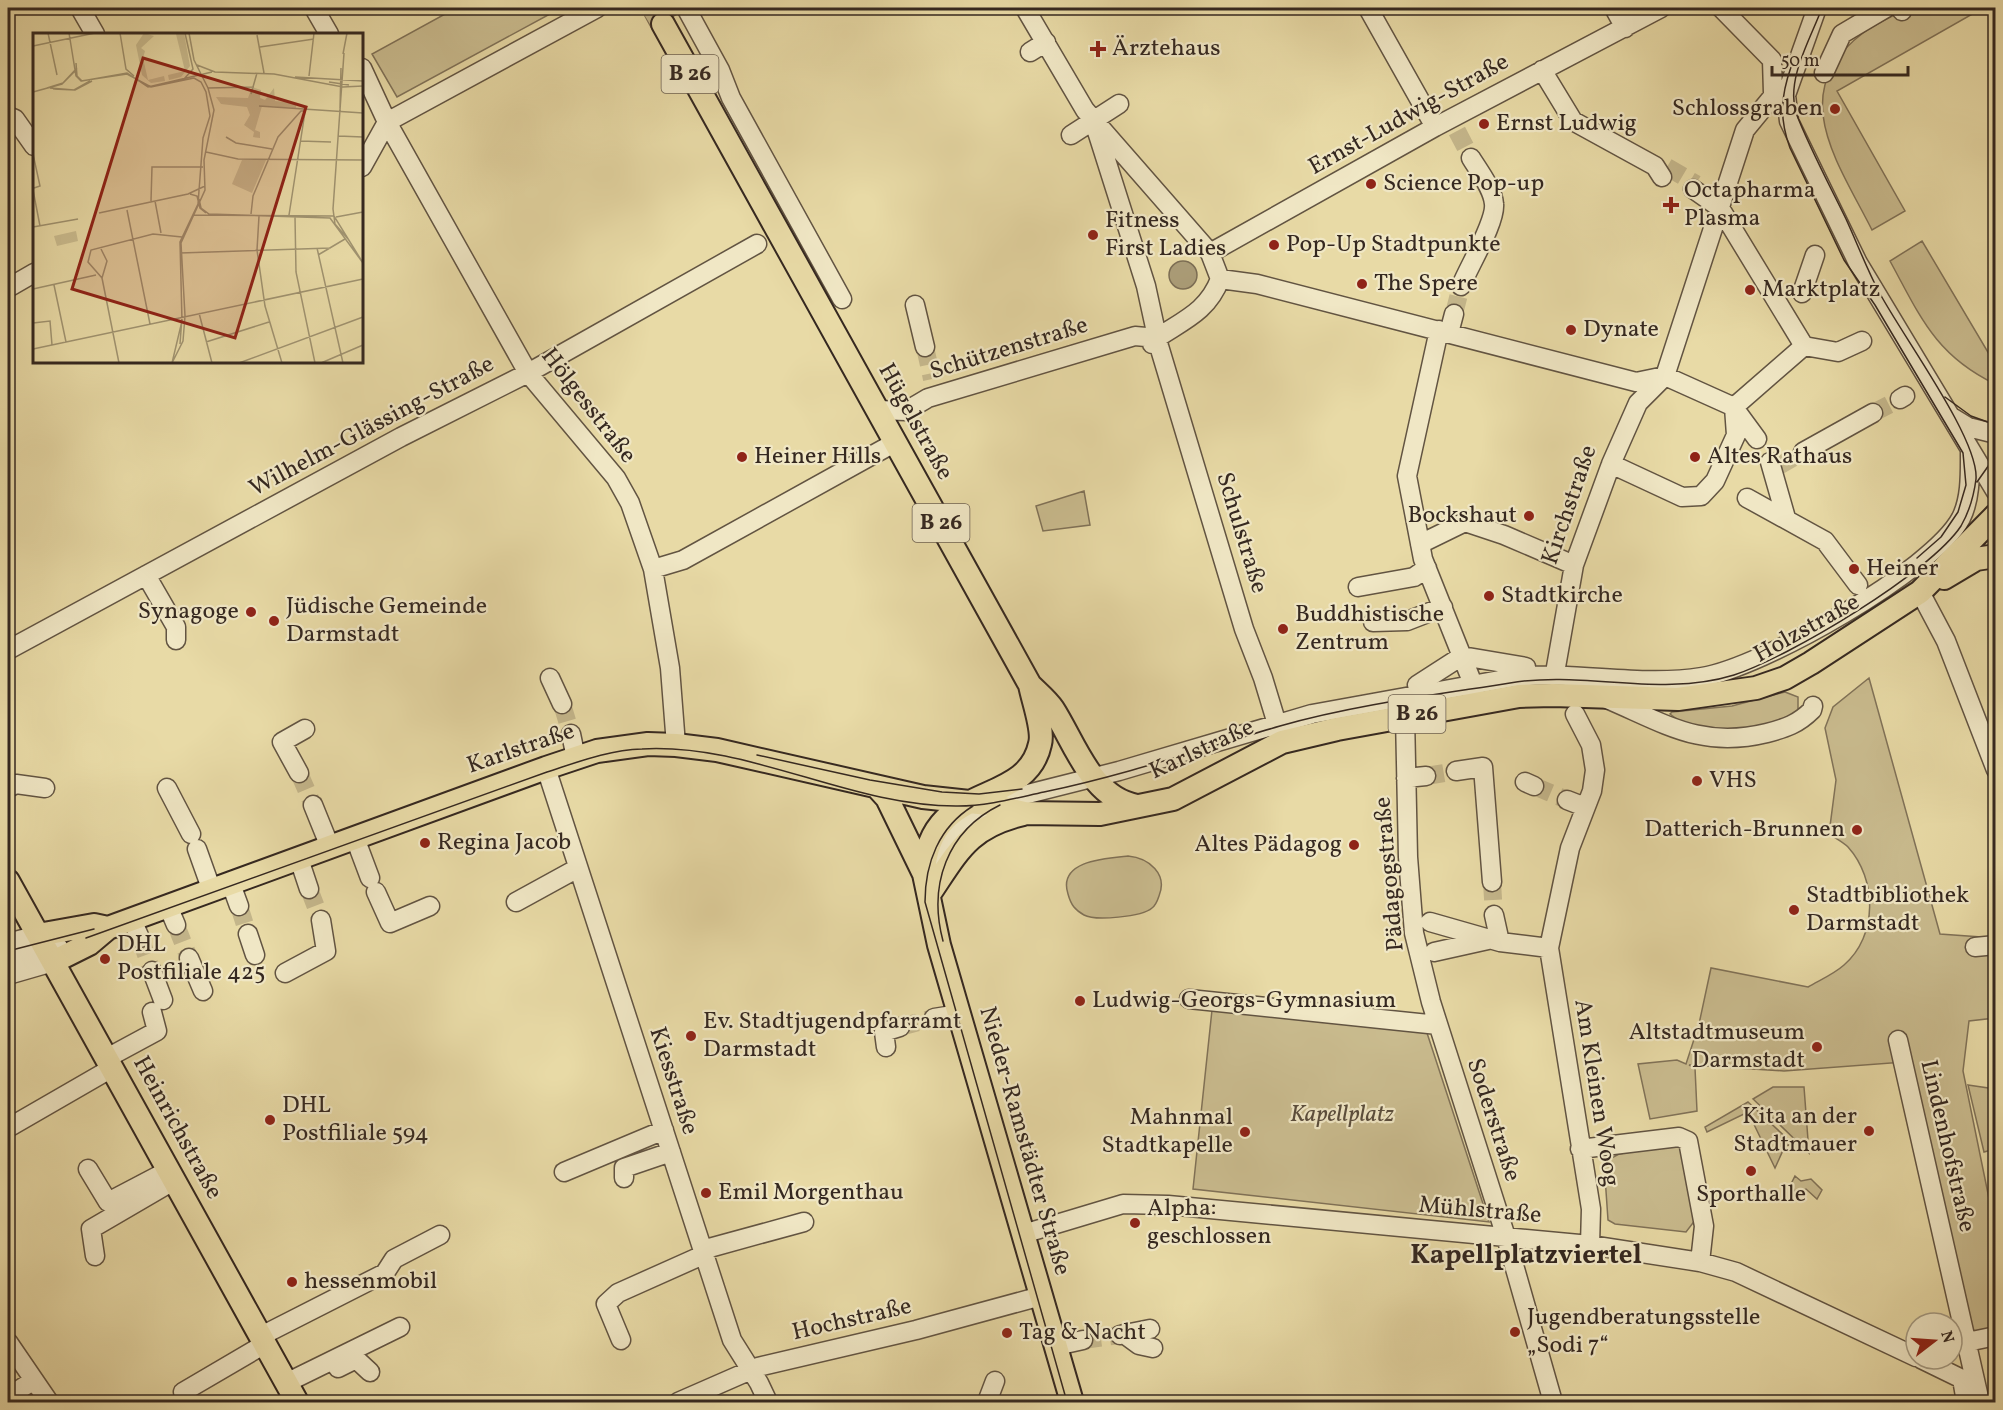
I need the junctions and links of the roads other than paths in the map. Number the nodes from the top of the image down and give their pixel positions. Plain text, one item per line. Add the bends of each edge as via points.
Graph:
1 (80, 8) edge
2 (314, 8) edge
3 (597, 8) edge
4 (686, 8) edge
5 (1025, 8) edge
6 (1368, 8) edge
7 (1614, 8) edge
8 (1661, 8) edge
9 (1721, 8) edge
10 (1817, 8) edge
11 (1896, 9) edge
12 (663, 24) tunnel mouth
13 (1625, 28) junction
14 (94, 33) edge
15 (328, 33) edge
16 (1046, 42) junction
17 (1030, 52) dead end
18 (363, 70) edge
19 (1542, 70) junction
20 (1824, 74) dead end
21 (1779, 96) junction
22 (1119, 104) dead end
23 (8, 116) edge
24 (1090, 116) junction
25 (387, 122) junction
26 (1447, 126) junction
27 (1071, 135) dead end
28 (33, 145) edge
29 (763, 147) junction
30 (1471, 158) tunnel mouth
31 (363, 165) edge
32 (1661, 170) tunnel mouth
33 (752, 185) junction
34 (1693, 189) tunnel mouth
35 (1720, 208) junction
36 (757, 244) dead end
37 (1214, 251) junction
38 (1815, 255) dead end
39 (33, 274) edge
40 (1220, 279) junction
41 (1461, 286) tunnel mouth
42 (8, 288) edge
43 (1802, 293) dead end
44 (817, 304) junction
45 (915, 305) dead end
46 (1454, 314) tunnel mouth
47 (1444, 332) junction
48 (1154, 341) junction
49 (1862, 341) dead end
50 (925, 346) tunnel mouth
51 (1804, 346) junction
52 (528, 373) junction
53 (1665, 376) junction
54 (1734, 407) junction
55 (877, 410) junction
56 (1945, 411) junction
57 (1873, 413) tunnel mouth
58 (1993, 433) edge
59 (1756, 439) dead end
60 (896, 442) junction
61 (1970, 451) junction
62 (1803, 452) tunnel mouth
63 (1611, 464) junction
64 (1773, 466) dead end
65 (1995, 492) edge
66 (1747, 498) dead end
67 (1995, 515) edge
68 (1786, 518) junction
69 (1420, 544) junction
70 (1995, 556) edge
71 (1574, 566) junction
72 (653, 568) junction
73 (1427, 568) junction
74 (146, 574) junction
75 (1858, 585) dead end
76 (1358, 587) dead end
77 (1920, 592) junction
78 (1443, 607) junction
79 (1373, 622) dead end
80 (176, 640) dead end
81 (8, 650) edge
82 (1462, 656) junction
83 (1526, 667) dead end
84 (1557, 667) dead end
85 (550, 678) dead end
86 (1030, 685) junction
87 (1418, 685) dead end
88 (1475, 689) junction
89 (1605, 699) junction
90 (562, 704) tunnel mouth
91 (1813, 706) dead end
92 (1575, 714) dead end
93 (1405, 716) junction
94 (305, 729) dead end
95 (1280, 732) junction
96 (572, 734) tunnel mouth
97 (676, 745) junction
98 (576, 758) junction
99 (1033, 764) joint
100 (546, 768) junction
101 (1995, 770) edge
102 (1456, 771) tunnel mouth
103 (299, 772) tunnel mouth
104 (1426, 776) tunnel mouth
105 (1093, 778) junction
106 (1406, 778) junction
107 (877, 787) junction
108 (8, 788) edge
109 (45, 788) dead end
110 (167, 788) dead end
111 (1567, 800) tunnel mouth
112 (978, 802) junction
113 (313, 805) tunnel mouth
114 (1137, 806) junction
115 (1585, 807) junction
116 (1024, 813) junction
117 (355, 838) junction
118 (330, 847) junction
119 (299, 859) junction
120 (578, 867) junction
121 (8, 880) edge
122 (1492, 882) tunnel mouth
123 (927, 884) junction
124 (222, 887) junction
125 (309, 889) tunnel mouth
126 (516, 902) dead end
127 (239, 906) tunnel mouth
128 (430, 906) dead end
129 (1494, 915) tunnel mouth
130 (321, 920) tunnel mouth
131 (1430, 922) dead end
132 (108, 928) junction
133 (248, 934) tunnel mouth
134 (1495, 941) junction
135 (8, 943) edge
136 (1995, 945) edge
137 (1975, 947) dead end
138 (1550, 948) junction
139 (46, 949) junction
140 (1434, 951) dead end
141 (255, 956) dead end
142 (189, 958) tunnel mouth
143 (8, 959) edge
144 (152, 971) tunnel mouth
145 (285, 973) dead end
146 (8, 975) edge
147 (203, 991) dead end
148 (1189, 999) dead end
149 (959, 1014) junction
150 (934, 1018) tunnel mouth
151 (1438, 1025) junction
152 (900, 1027) tunnel mouth
153 (1898, 1040) dead end
154 (886, 1047) dead end
155 (109, 1063) junction
156 (663, 1127) junction
157 (8, 1128) edge
158 (1580, 1149) junction
159 (600, 1150) dead end
160 (671, 1152) junction
161 (88, 1169) dead end
162 (564, 1172) dead end
163 (172, 1175) junction
164 (624, 1178) dead end
165 (804, 1222) dead end
166 (1023, 1234) junction
167 (440, 1235) dead end
168 (1506, 1237) junction
169 (1590, 1245) junction
170 (702, 1252) junction
171 (95, 1256) dead end
172 (1700, 1262) junction
173 (1041, 1296) junction
174 (400, 1327) dead end
175 (1150, 1329) dead end
176 (1995, 1336) edge
177 (263, 1340) junction
178 (621, 1340) dead end
179 (1083, 1340) tunnel mouth
180 (8, 1342) edge
181 (1966, 1342) junction
182 (1056, 1346) junction
183 (1153, 1348) dead end
184 (1904, 1351) edge
185 (750, 1369) junction
186 (1946, 1371) edge
187 (370, 1372) dead end
188 (34, 1380) junction
189 (995, 1381) dead end
190 (291, 1392) edge
191 (8, 1398) edge
192 (49, 1402) edge
193 (189, 1402) edge
194 (678, 1402) edge
195 (768, 1402) edge
196 (987, 1402) edge
197 (1072, 1402) edge
198 (1552, 1402) edge
199 (1966, 1402) edge
200 (1980, 1402) edge

1 - 14 street
2 - 15 street
3 - 25 street
4 - 29 street via 732,98
5 - 16 street
6 - 26 street
7 - 13 street
8 - 13 street, Ernst-Ludwig-Straße
9 - 21 street via 1772,60
10 - 21 street via 1787,89
11 - 20 street via 1842,34
12 - 33 main road, Hügelstraße / B 26
13 - 19 street, Ernst-Ludwig-Straße
16 - 17 street
16 - 24 street
18 - 25 street, Hölgesstraße
19 - 26 street, Ernst-Ludwig-Straße
19 - 32 street via 1573,121
21 - 35 street via 1745,130
21 - 56 street via 1858,264
22 - 24 street
23 - 28 street via 15,119
24 - 27 street
24 - 37 street
24 - 48 street, Schulstraße via 1146,286
25 - 31 street
25 - 52 street, Hölgesstraße
26 - 37 street, Ernst-Ludwig-Straße
29 - 33 street
29 - 44 street via 846,298
30 - 41 street via 1494,203 1492,222
33 - 44 main road, Hügelstraße / B 26
34 - 35 street
35 - 51 street
35 - 53 street
36 - 52 street, Wilhelm-Glässing-Straße
37 - 40 street
38 - 43 street
39 - 42 street
40 - 47 street via 1238,280
40 - 48 street via 1213,297 1203,308
44 - 55 main road, Hügelstraße / B 26
45 - 50 street
46 - 47 street
47 - 53 street via 1636,382
47 - 69 street via 1407,476
48 - 55 street, Schützenstraße via 1135,336 934,387 906,411
48 - 95 street, Schulstraße
49 - 51 street via 1839,352
51 - 54 street
52 - 72 street, Hölgesstraße via 616,478 638,523
52 - 74 street, Wilhelm-Glässing-Straße via 401,436
53 - 54 street
53 - 63 street, Kirchstraße via 1638,403
54 - 59 street
54 - 63 street via 1736,435 1719,481 1701,496 1682,497
55 - 60 main road, Hügelstraße / B 26
56 - 58 street via 1968,427
56 - 61 street
57 - 62 street
60 - 72 street via 683,560
60 - 86 main road, Hügelstraße / B 26
61 - 65 street
61 - 88 street via 1970,483 1961,518 1933,550 1884,588 1755,662 1723,674 1677,680 1542,675
63 - 71 street, Kirchstraße
64 - 68 street
66 - 68 street
67 - 77 main road, Holzstraße / B 26
68 - 75 street via 1824,547
69 - 71 street via 1465,522
69 - 73 street
70 - 77 main road, B 26 via 1976,559
71 - 84 street, Kirchstraße
72 - 97 street, Hölgesstraße via 670,668
73 - 76 street via 1414,576
73 - 78 street
74 - 80 street via 176,627
74 - 81 street, Wilhelm-Glässing-Straße
77 - 89 main road, Holzstraße / B 26 via 1811,663 1756,688 1678,699
77 - 101 street via 1946,641
78 - 79 street via 1407,621
78 - 82 street
82 - 83 street
82 - 87 street
82 - 88 street
85 - 90 street
86 - 99 main road, Hügelstraße via 1041,735
86 - 105 main road, Hügelstraße / B 26 via 1052,706
88 - 89 main road, Holzstraße / B 26 via 1519,696
88 - 93 main road, B 26
88 - 95 street via 1312,714
89 - 91 street, Holzstraße via 1682,731 1712,739 1741,738 1791,726 1812,711
92 - 115 street, Am Kleinen Woog via 1592,745 1592,791
93 - 95 main road, B 26
93 - 106 street, Pädagogstraße
94 - 103 street via 282,742
95 - 105 street
95 - 114 main road, Karlstraße / B 26 via 1173,799
96 - 98 street
97 - 98 main road, Karlstraße via 625,746
97 - 107 main road, Karlstraße via 717,750
98 - 100 main road, Karlstraße
99 - 112 main road, Karlstraße
100 - 117 main road, Karlstraße
100 - 120 street, Kiesstraße
102 - 122 street via 1483,767
104 - 106 street
105 - 112 street
105 - 114 main road, Hügelstraße / B 26 via 1115,798
106 - 151 street, Pädagogstraße via 1414,933
107 - 112 main road, Karlstraße via 923,797
107 - 123 main road, Nieder-Ramstädter Straße via 887,798
108 - 109 street via 16,784
110 - 124 street
111 - 115 street
112 - 116 main road, Karlstraße
112 - 123 main road, Nieder-Ramstädter Straße via 946,817 937,830 927,855
113 - 118 street
114 - 116 main road, Karlstraße via 1100,814
115 - 138 street, Am Kleinen Woog via 1570,848
116 - 123 main road via 981,828
117 - 118 main road, Karlstraße
117 - 128 street via 390,923
118 - 119 main road, Karlstraße
119 - 124 main road, Karlstraße
119 - 125 street
120 - 126 street
120 - 156 street, Kiesstraße
121 - 139 main road, Heinrichstraße
123 - 149 main road, Nieder-Ramstädter Straße
124 - 127 street
124 - 132 main road, Karlstraße via 172,916 136,929
129 - 134 street
130 - 145 street via 326,951
131 - 134 street
132 - 139 main road, Karlstraße via 94,926
132 - 139 main road, Karlstraße via 89,945
133 - 141 street
134 - 138 street
134 - 140 street
135 - 139 street, Karlstraße
136 - 137 street
138 - 158 street, Am Kleinen Woog
139 - 143 street
139 - 146 street, Karlstraße
139 - 155 main road, Heinrichstraße
142 - 147 street
144 - 155 street via 158,1006 157,1031
148 - 151 street
149 - 150 street
149 - 166 main road, Nieder-Ramstädter Straße
151 - 168 street, Soderstraße
152 - 154 street via 884,1032
153 - 181 street, Lindenhofstraße
155 - 157 street
155 - 163 main road, Heinrichstraße
156 - 159 street
156 - 160 street, Kiesstraße
156 - 162 street
158 - 169 street, Am Kleinen Woog via 1592,1217
158 - 172 street via 1679,1137 1688,1141 1704,1226
160 - 164 street via 624,1168
160 - 170 street, Kiesstraße
161 - 163 street via 108,1202
163 - 171 street via 91,1229
163 - 177 main road, Heinrichstraße
165 - 170 street
166 - 168 street, Mühlstraße via 1123,1204
166 - 173 main road, Nieder-Ramstädter Straße
167 - 177 street via 394,1258 385,1273
168 - 169 street, Mühlstraße
168 - 198 street, Soderstraße
169 - 172 street, Mühlstraße
170 - 178 street via 618,1293 606,1304
170 - 185 street, Kiesstraße via 732,1340
172 - 184 street, Mühlstraße via 1736,1272
173 - 182 main road, Nieder-Ramstädter Straße
173 - 185 street, Hochstraße
174 - 190 street
175 - 183 street via 1122,1334 1139,1345
176 - 181 street
177 - 190 main road, Heinrichstraße
177 - 193 street via 183,1392
179 - 182 street
180 - 188 street
181 - 200 street, Lindenhofstraße
182 - 197 main road, Nieder-Ramstädter Straße
185 - 194 street, Hochstraße
185 - 195 street, Kiesstraße
186 - 199 street via 1962,1379
187 - 190 street via 356,1359
188 - 191 street
188 - 192 street
189 - 196 street

